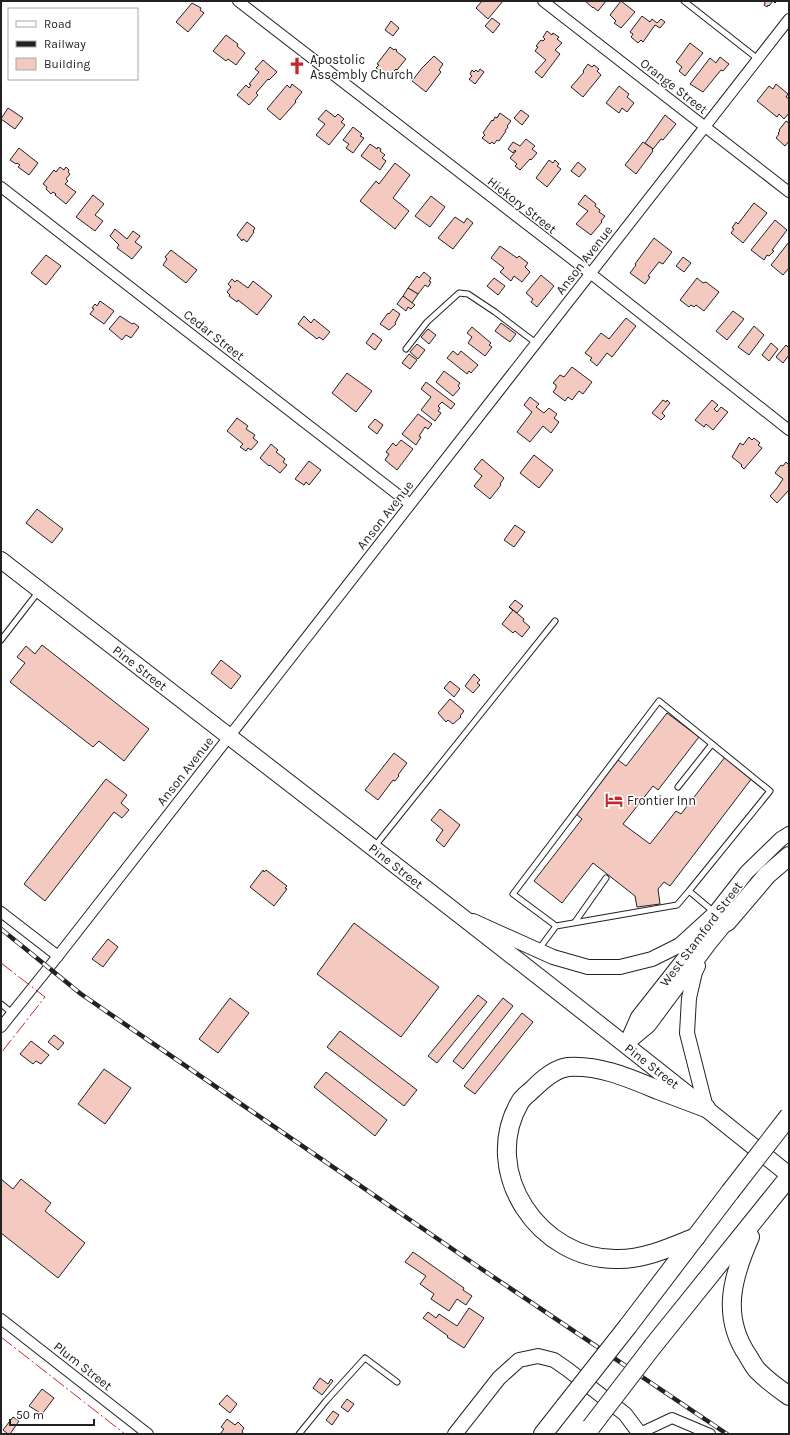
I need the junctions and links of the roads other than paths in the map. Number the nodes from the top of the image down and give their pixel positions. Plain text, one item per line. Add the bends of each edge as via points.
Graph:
1 (238, 1) edge
2 (543, 1) edge
3 (684, 1) edge
4 (789, 19) edge
5 (758, 59) junction
6 (705, 126) junction
7 (1, 187) edge
8 (789, 192) edge
9 (590, 273) junction
10 (536, 343) junction
11 (406, 349) dead end
12 (789, 430) edge
13 (410, 504) junction
14 (1, 560) edge
15 (40, 590) junction
16 (555, 621) dead end
17 (1, 640) edge
18 (228, 736) junction
19 (712, 744) junction
20 (678, 787) dead end
21 (789, 834) edge
22 (374, 848) junction
23 (789, 856) edge
24 (606, 878) dead end
25 (689, 891) junction
26 (1, 912) edge
27 (456, 913) junction
28 (721, 917) junction
29 (575, 922) junction
30 (556, 926) junction
31 (709, 944) junction
32 (538, 950) junction
33 (58, 956) junction
34 (1, 1004) edge
35 (12, 1013) junction
36 (1, 1027) edge
37 (625, 1045) junction
38 (706, 1108) junction
39 (789, 1116) edge
40 (789, 1176) edge
41 (760, 1215) junction
42 (696, 1237) junction
43 (1, 1319) edge
44 (397, 1382) dead end
45 (789, 1396) edge
46 (588, 1430) edge
47 (148, 1434) edge
48 (301, 1434) edge
49 (455, 1434) edge
50 (543, 1434) edge
51 (640, 1434) edge
52 (710, 1434) edge

1 - 9 street, Hickory Street
2 - 6 street, Orange Street
3 - 5 lane
4 - 5 street, Anson Avenue
5 - 6 street, Anson Avenue
6 - 8 street, Orange Street
6 - 9 street, Anson Avenue
7 - 13 street, Cedar Street
9 - 10 street, Anson Avenue
9 - 12 street, Hickory Street
10 - 11 lane via 468,294 459,293 427,322
10 - 13 street, Anson Avenue
13 - 18 street, Anson Avenue
14 - 15 main road, Pine Street
15 - 17 lane
15 - 18 main road, Pine Street
16 - 22 lane
18 - 22 main road, Pine Street
18 - 33 street, Anson Avenue
19 - 20 lane
19 - 25 lane via 770,791
19 - 30 lane via 659,701 513,894
21 - 28 main road, West Stamford Street via 747,872
22 - 27 main road, Pine Street
23 - 28 highway
24 - 29 lane
25 - 28 lane
25 - 29 lane via 677,905
26 - 33 street
27 - 32 main road
27 - 37 main road, Pine Street
28 - 31 main road
28 - 32 main road via 680,945 652,959 620,967 588,967
28 - 37 main road, West Stamford Street via 701,937 638,1017
29 - 30 lane
30 - 32 lane
31 - 37 main road via 649,1025
31 - 38 main road via 695,972 689,998 687,1033
33 - 35 street, Anson Avenue
34 - 35 lane
35 - 36 street, Anson Avenue
37 - 38 main road, Pine Street
38 - 40 main road, Pine Street
38 - 42 highway via 625,1076 597,1068 566,1067 545,1077 521,1101 508,1129 506,1157 512,1184 522,1204 534,1221 550,1236 568,1247 599,1258 618,1260 639,1258
39 - 42 highway, bridge
40 - 41 highway
41 - 45 highway via 735,1278 732,1296 734,1323 740,1345 758,1371
41 - 46 highway, bridge
42 - 50 highway, bridge
43 - 47 street, Plum Street
44 - 48 lane via 365,1358 326,1401
49 - 51 main road via 499,1378 519,1360 538,1356 554,1360 563,1366 625,1414
51 - 52 street via 672,1418

